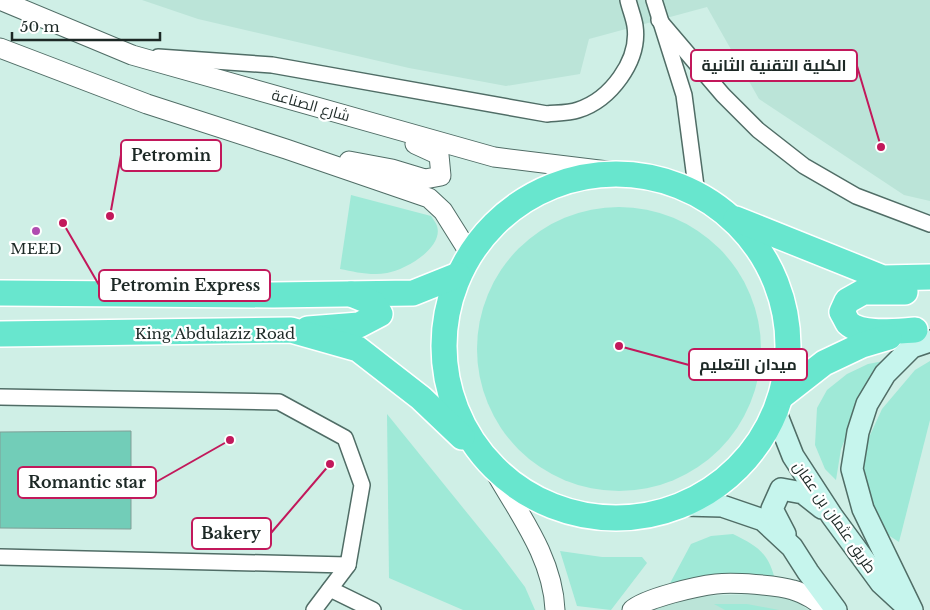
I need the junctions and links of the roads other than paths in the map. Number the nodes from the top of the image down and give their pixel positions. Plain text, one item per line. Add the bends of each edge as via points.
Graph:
1 (0, 0) edge
2 (628, 0) edge
3 (654, 0) edge
4 (659, 20) junction
5 (0, 48) edge
6 (132, 55) junction
7 (266, 93) junction
8 (286, 149) junction
9 (632, 174) junction
10 (697, 194) junction
11 (734, 218) junction
12 (930, 224) edge
13 (464, 264) junction
14 (930, 277) edge
15 (930, 292) edge
16 (0, 293) edge
17 (351, 294) junction
18 (291, 330) junction
19 (925, 333) edge
20 (0, 334) edge
21 (0, 397) edge
22 (779, 404) junction
23 (487, 462) junction
24 (684, 505) junction
25 (832, 516) junction
26 (792, 547) junction
27 (0, 557) edge
28 (348, 565) junction
29 (330, 589) junction
30 (314, 610) edge
31 (373, 610) edge
32 (555, 610) edge
33 (632, 610) edge
34 (826, 610) edge
35 (836, 610) edge
36 (911, 610) edge

1 - 6 street, شارع الصناعة
2 - 6 street via 635,27 635,44 618,80 602,97 578,110 547,114 272,65
3 - 4 street
4 - 10 street via 684,96
4 - 12 street via 723,95 758,130 804,166 856,196
5 - 8 street via 147,104
6 - 7 street, شارع الصناعة
7 - 8 street via 439,155 441,176 425,180 392,169
7 - 9 street, شارع الصناعة via 494,157
8 - 13 street via 429,198 443,211
9 - 10 highway via 673,182
9 - 13 highway via 584,176 540,191 500,218
10 - 11 highway
11 - 14 highway via 884,278
11 - 22 highway via 764,255 784,299 790,347
13 - 17 highway via 413,293
13 - 23 highway via 445,320 444,367 455,412
15 - 19 highway via 863,292 846,301 842,312 857,329
16 - 17 highway
17 - 18 highway via 374,303 380,314 359,325
18 - 20 highway, King Abdulaziz Road
18 - 23 highway, King Abdulaziz Road via 358,349 421,398
19 - 22 highway via 862,345 824,363
19 - 36 main road via 885,374 866,404 852,469 863,509
21 - 28 street via 279,402 345,438 362,485
22 - 24 highway, King Abdulaziz Road via 754,451 722,483
22 - 25 main road, طريق عثمان بن عفان via 793,456
23 - 24 highway, King Abdulaziz Road via 536,500 584,516 634,518
23 - 32 street via 539,548 554,592
24 - 26 main road via 722,506 763,520
25 - 26 main road via 803,493 781,489 772,509
25 - 36 main road, طريق عثمان بن عفان via 881,583
26 - 35 main road
27 - 28 street
28 - 29 street
29 - 30 street
29 - 31 street
33 - 34 street via 664,596 717,584 794,590

